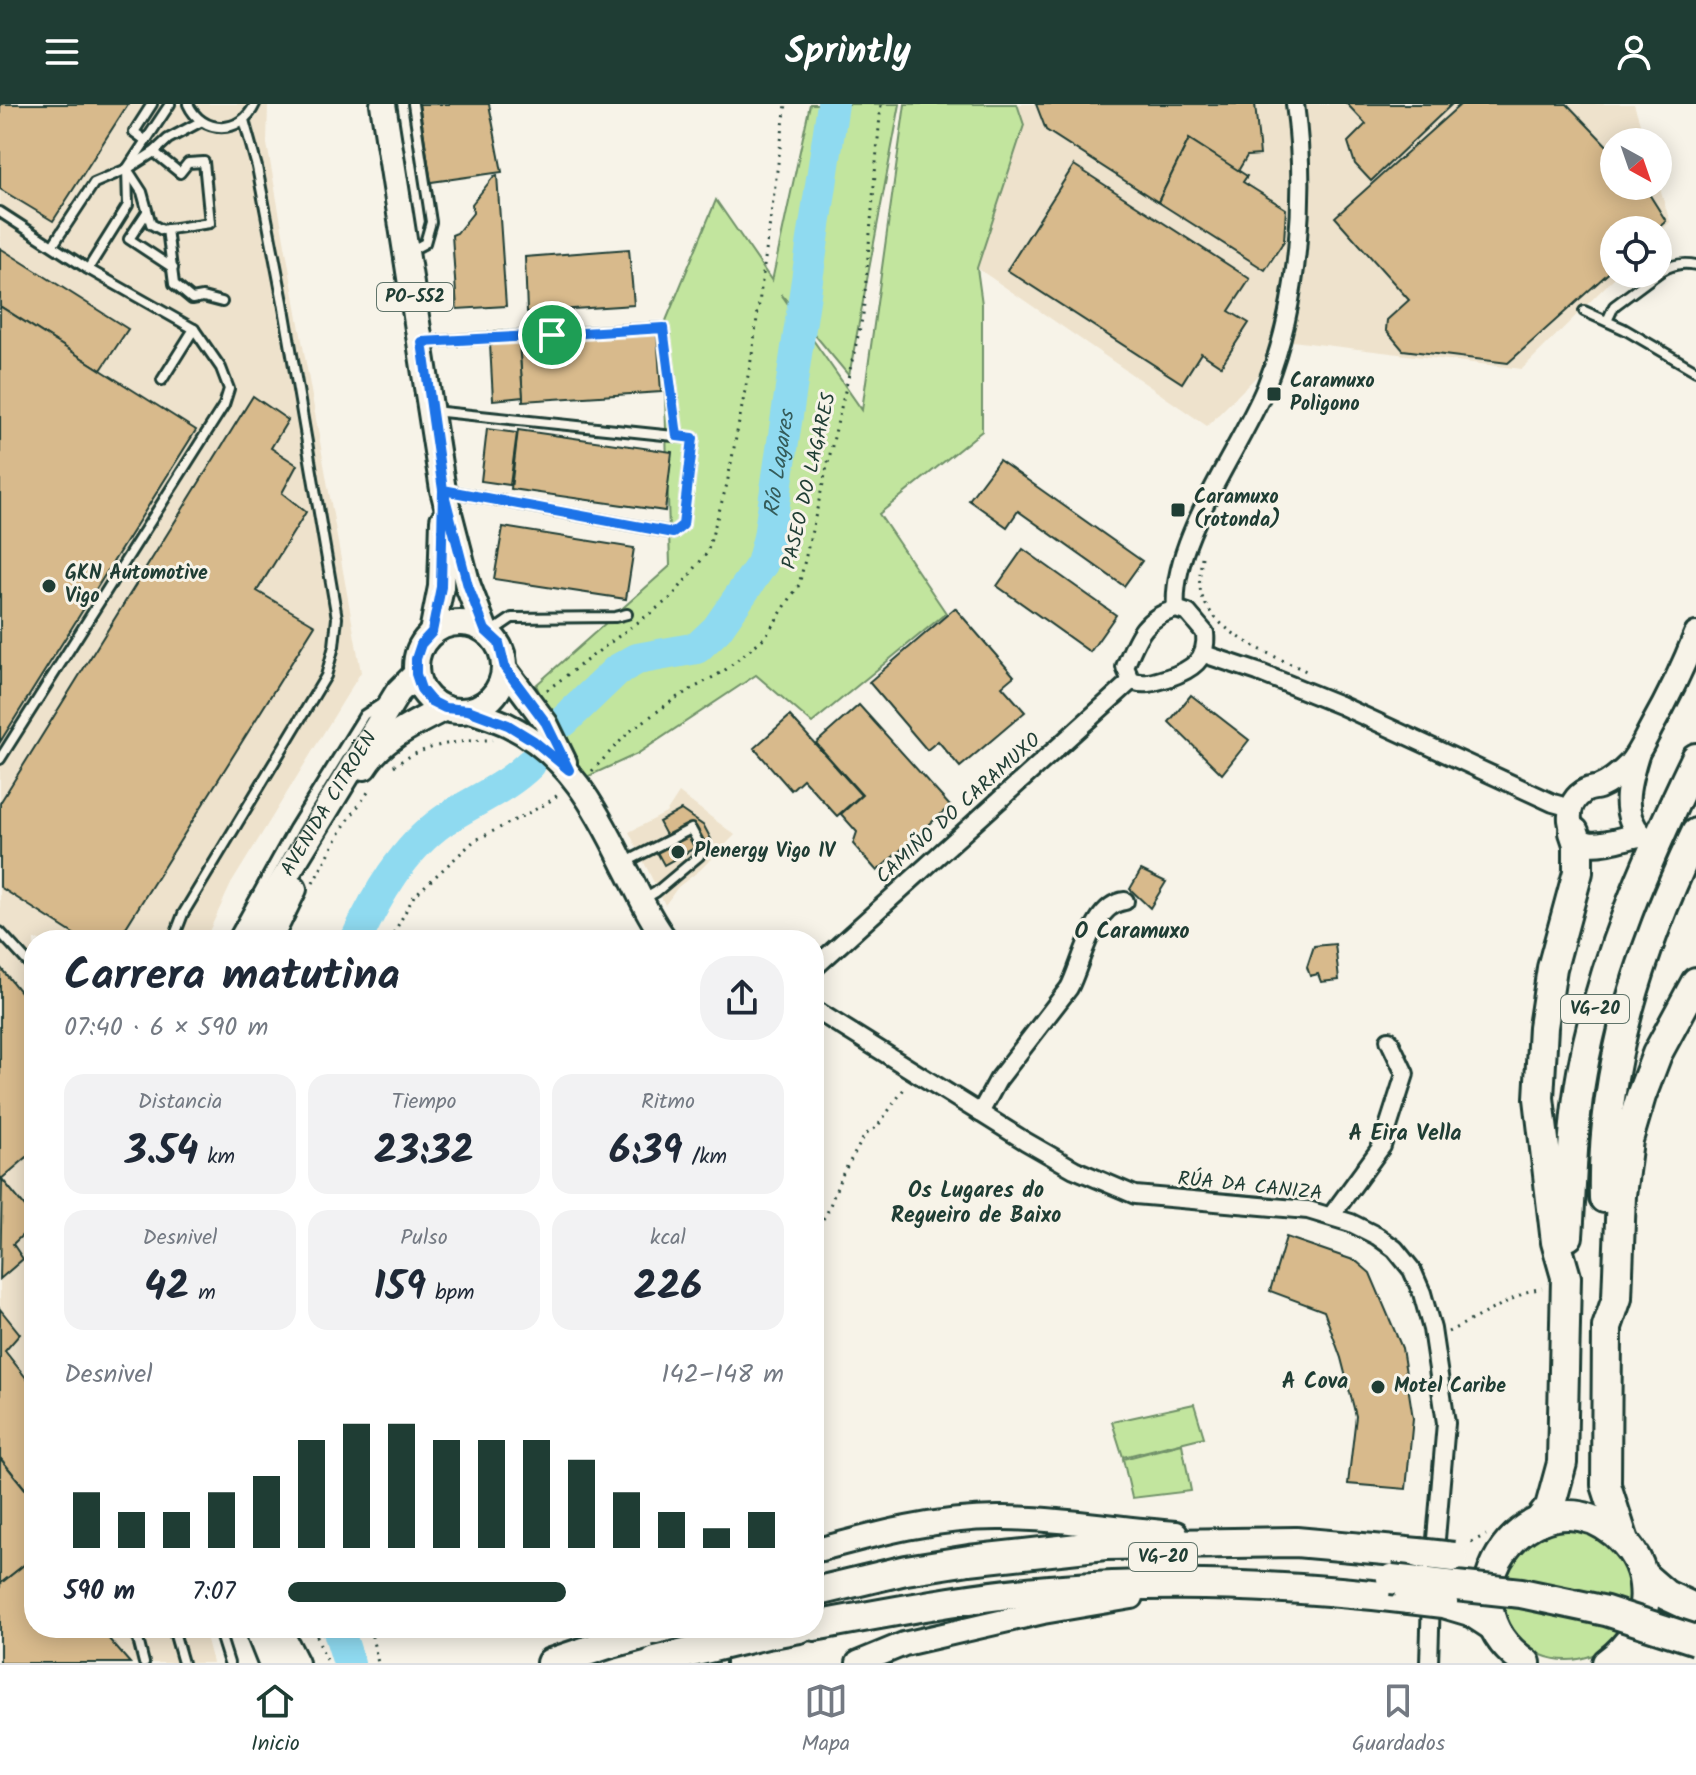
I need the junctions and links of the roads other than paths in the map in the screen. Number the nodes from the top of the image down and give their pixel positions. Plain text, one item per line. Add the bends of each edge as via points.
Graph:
1 (152, 104) edge
2 (170, 104) edge
3 (188, 104) edge
4 (255, 104) edge
5 (383, 104) edge
6 (413, 104) edge
7 (1295, 104) edge
8 (244, 120) junction
9 (200, 122) junction
10 (145, 140) junction
11 (154, 152) junction
12 (127, 169) junction
13 (0, 212) edge
14 (147, 212) junction
15 (167, 229) junction
16 (53, 245) junction
17 (407, 252) junction
18 (1696, 265) edge
19 (1672, 266) edge
20 (173, 268) junction
21 (88, 269) junction
22 (1639, 288) edge
23 (222, 302) dead end
24 (1584, 311) dead end
25 (1607, 321) junction
26 (194, 329) junction
27 (422, 342) junction
28 (1696, 371) edge
29 (162, 380) dead end
30 (432, 411) junction
31 (677, 436) junction
32 (443, 490) junction
33 (1176, 609) junction
34 (627, 614) dead end
35 (432, 632) junction
36 (488, 632) junction
37 (1696, 634) edge
38 (1204, 654) junction
39 (505, 668) junction
40 (416, 674) junction
41 (1131, 681) junction
42 (398, 692) junction
43 (456, 709) junction
44 (540, 732) junction
45 (1637, 754) junction
46 (1696, 758) edge
47 (0, 759) edge
48 (1598, 787) junction
49 (1628, 813) junction
50 (1573, 820) junction
51 (1696, 833) edge
52 (624, 863) junction
53 (641, 900) junction
54 (1125, 901) dead end
55 (177, 930) edge
56 (238, 930) edge
57 (254, 930) edge
58 (274, 930) edge
59 (654, 930) edge
60 (0, 932) edge
61 (24, 958) edge
62 (824, 959) edge
63 (1696, 982) edge
64 (824, 1015) edge
65 (1389, 1040) dead end
66 (980, 1113) junction
67 (1331, 1216) junction
68 (1555, 1283) junction
69 (1607, 1327) junction
70 (1539, 1521) junction
71 (1624, 1541) junction
72 (1296, 1542) junction
73 (824, 1548) edge
74 (1504, 1548) junction
75 (1643, 1575) junction
76 (935, 1586) junction
77 (1263, 1587) junction
78 (824, 1592) edge
79 (824, 1594) edge
80 (1696, 1609) edge
81 (824, 1620) edge
82 (824, 1621) edge
83 (1493, 1626) junction
84 (1696, 1627) edge
85 (138, 1638) edge
86 (176, 1638) edge
87 (221, 1638) edge
88 (261, 1638) edge
89 (283, 1638) edge
90 (634, 1638) edge
91 (713, 1638) edge
92 (749, 1638) edge
93 (1696, 1640) edge
94 (1613, 1658) edge
95 (1520, 1660) edge
96 (1696, 1660) edge
97 (651, 1662) edge
98 (144, 1663) edge
99 (183, 1663) edge
100 (229, 1663) edge
101 (271, 1663) edge
102 (296, 1663) edge
103 (551, 1663) edge
104 (713, 1663) edge
105 (858, 1663) edge
106 (1429, 1663) edge

1 - 10 lane via 134,132
2 - 10 lane
3 - 9 lane
4 - 8 lane
5 - 17 main road, PO-552
6 - 17 lane via 431,222 425,243
7 - 33 street via 1300,183 1286,317 1265,389 1187,543 1176,578
8 - 9 lane via 223,128
8 - 55 lane via 286,318 337,618 326,676
9 - 11 lane
10 - 12 lane
11 - 12 lane
11 - 15 lane via 180,173 188,163 204,162 210,223
12 - 14 lane
12 - 16 lane via 94,183
12 - 21 lane via 128,205
13 - 16 lane
14 - 15 lane via 151,224
14 - 20 lane via 129,239
15 - 20 lane
16 - 21 lane
17 - 27 main road, PO-552
18 - 19 lane
20 - 23 lane via 174,284 192,299
21 - 26 lane
22 - 25 lane via 1614,306
24 - 25 lane
25 - 28 lane
26 - 29 lane
26 - 47 lane via 221,368 229,389 224,405
27 - 30 main road, PO-552
27 - 31 lane via 663,328
30 - 31 lane
30 - 32 main road, PO-552
31 - 32 lane via 693,438 683,525 673,533
32 - 35 main road via 441,587
32 - 36 main road via 468,586
33 - 38 street via 1188,613 1205,633
33 - 41 street via 1161,613 1141,632 1125,667
34 - 36 lane via 512,618
35 - 36 main road via 458,622
35 - 40 main road via 421,644
36 - 39 main road via 499,643
37 - 45 main road
38 - 41 street via 1181,674 1144,685
38 - 50 street via 1340,705 1540,797
39 - 43 main road via 494,696 482,705
39 - 44 main road
40 - 42 main road, AVENIDA CITROËN
40 - 43 main road via 431,701
41 - 62 street, CAMIÑO DO CARAMUXO
42 - 56 lane via 364,715
42 - 57 main road, AVENIDA CITROËN
43 - 44 main road
43 - 58 main road via 404,729 374,752 326,828
44 - 52 main road via 580,771
45 - 48 main road
45 - 49 main road
46 - 68 highway, VG-20 via 1631,898 1598,997 1581,1075
48 - 49 main road via 1616,792
48 - 50 main road via 1581,793
49 - 50 main road via 1641,835 1596,845 1587,843
50 - 68 highway via 1578,872 1546,999 1539,1098 1556,1242
51 - 69 highway, VG-20 via 1642,960 1611,1086 1604,1191
52 - 53 main road
52 - 53 lane via 691,829 702,849
53 - 59 main road
54 - 66 street via 1099,921 1069,988 998,1080
60 - 61 lane
63 - 69 highway via 1657,1054 1628,1140 1617,1298
64 - 66 street, RÚA DA CANIZA
65 - 67 street via 1405,1074 1382,1146
66 - 67 street, RÚA DA CANIZA via 1074,1169 1135,1195
67 - 106 street, RÚA DA CANIZA via 1395,1249 1422,1293 1433,1337 1446,1423
68 - 70 highway via 1562,1463 1550,1507
69 - 71 highway via 1606,1485
70 - 71 highway via 1593,1521
70 - 74 highway
71 - 75 highway
72 - 73 main road via 1003,1518 909,1526
72 - 74 highway, bridge via 1454,1557 1489,1555
72 - 78 highway via 1105,1545 1022,1553 906,1570
74 - 83 highway via 1490,1577
75 - 80 highway via 1666,1595
75 - 94 highway via 1642,1618 1634,1637
76 - 79 highway, VG-20
76 - 81 highway, VG-20
76 - 84 highway, VG-20 via 1070,1562 1138,1558 1378,1563 1527,1582
76 - 93 highway, VG-20, bridge via 1089,1572 1312,1572 1521,1593 1606,1611
77 - 82 highway via 1048,1590
77 - 83 highway, bridge via 1443,1603 1470,1611
77 - 105 main road via 1109,1600 1043,1612 904,1644
83 - 95 highway
85 - 98 lane
86 - 99 lane
87 - 100 lane
88 - 101 main road
89 - 102 main road
90 - 103 highway
91 - 104 main road
92 - 97 highway, bridge
94 - 96 highway via 1642,1651

